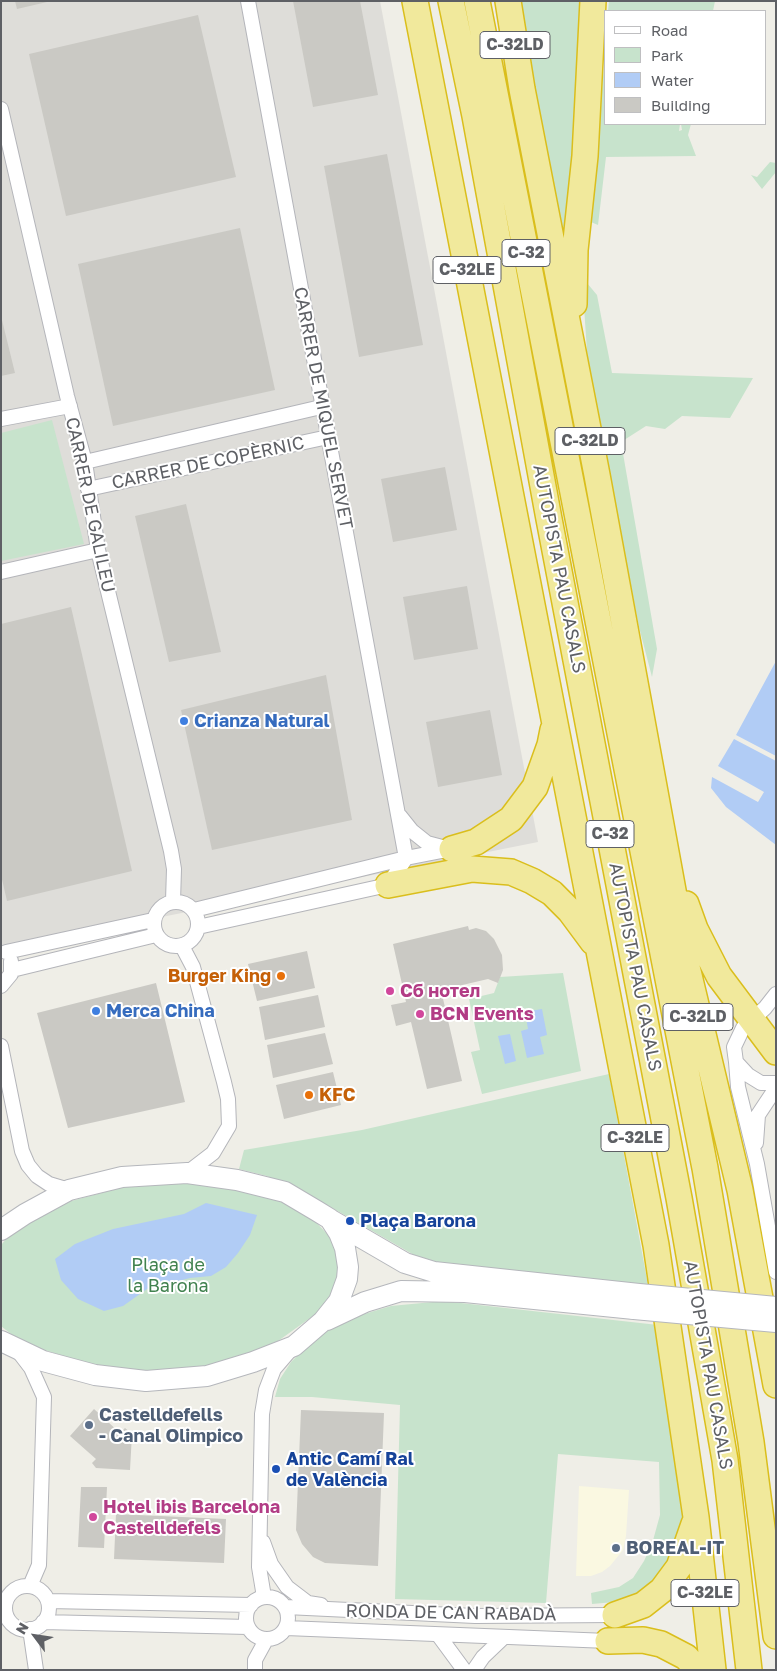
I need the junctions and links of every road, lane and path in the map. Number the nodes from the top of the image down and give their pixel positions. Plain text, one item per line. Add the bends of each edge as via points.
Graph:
1 (248, 1) edge
2 (415, 1) edge
3 (451, 1) edge
4 (477, 1) edge
5 (488, 1) edge
6 (508, 1) edge
7 (593, 1) edge
8 (1, 109) edge
9 (503, 137) junction
10 (574, 357) junction
11 (70, 406) junction
12 (321, 407) junction
13 (1, 419) edge
14 (328, 437) junction
15 (85, 462) junction
16 (88, 489) junction
17 (98, 550) junction
18 (1, 572) edge
19 (554, 723) junction
20 (399, 815) junction
21 (660, 816) junction
22 (452, 849) junction
23 (406, 858) junction
24 (388, 885) junction
25 (173, 901) junction
26 (194, 910) junction
27 (153, 920) junction
28 (198, 927) junction
29 (156, 935) junction
30 (182, 946) junction
31 (3, 950) edge
32 (599, 954) junction
33 (12, 970) junction
34 (1, 986) edge
35 (776, 994) edge
36 (776, 1011) edge
37 (756, 1016) junction
38 (1, 1046) edge
39 (776, 1052) edge
40 (736, 1062) junction
41 (776, 1083) edge
42 (776, 1088) edge
43 (757, 1164) junction
44 (188, 1173) junction
45 (69, 1190) junction
46 (330, 1219) junction
47 (1, 1230) edge
48 (776, 1272) edge
49 (636, 1301) junction
50 (776, 1306) edge
51 (323, 1321) junction
52 (776, 1322) edge
53 (6, 1342) edge
54 (294, 1346) junction
55 (774, 1376) edge
56 (776, 1408) edge
57 (696, 1517) junction
58 (260, 1535) junction
59 (30, 1586) junction
60 (264, 1597) junction
61 (4, 1599) edge
62 (48, 1601) junction
63 (251, 1604) junction
64 (286, 1607) junction
65 (348, 1611) junction
66 (615, 1615) joint
67 (467, 1616) junction
68 (5, 1620) edge
69 (43, 1622) junction
70 (248, 1627) junction
71 (286, 1628) junction
72 (30, 1629) junction
73 (439, 1636) junction
74 (776, 1636) edge
75 (504, 1637) junction
76 (266, 1640) junction
77 (608, 1641) joint
78 (36, 1670) edge
79 (255, 1670) edge
80 (464, 1670) edge
81 (474, 1670) edge
82 (698, 1670) edge
83 (713, 1670) edge
84 (750, 1670) edge

1 - 12 street, CARRER DE MIQUEL SERVET
2 - 19 highway, C-32LE
3 - 84 highway, AUTOPISTA PAU CASALS / C-32 via 681,1208 725,1460
4 - 9 highway, AUTOPISTA PAU CASALS / C-32
5 - 9 highway
6 - 10 highway, C-32LD
7 - 10 highway via 585,156 575,250
8 - 11 street, CARRER DE GALILEU
9 - 74 highway, AUTOPISTA PAU CASALS / C-32 via 705,1168 751,1442
10 - 21 highway, C-32LD
11 - 13 street
11 - 15 street, CARRER DE GALILEU
12 - 14 street, CARRER DE MIQUEL SERVET
12 - 15 street, CARRER DE COPÈRNIC
14 - 16 street, CARRER DE COPÈRNIC
14 - 20 street, CARRER DE MIQUEL SERVET
15 - 16 street, CARRER DE GALILEU
16 - 17 street, CARRER DE GALILEU
17 - 18 street
17 - 25 street, CARRER DE GALILEU via 171,851
19 - 22 highway via 536,787 511,818 476,842
19 - 32 highway, C-32LE
20 - 22 street via 427,843
20 - 23 street, CARRER DE MIQUEL SERVET
21 - 37 highway via 695,929 719,976
21 - 55 highway, C-32LD via 687,967 740,1190
22 - 23 street
23 - 24 street
23 - 26 street
24 - 28 street
24 - 32 highway via 472,869 511,872 552,893 586,931
25 - 26 street via 186,903
25 - 27 street via 159,908
26 - 28 street
27 - 29 street
27 - 31 street
28 - 30 street via 194,938
29 - 30 street via 165,944
29 - 33 street
30 - 44 street via 193,967 225,1086 229,1126 213,1154
31 - 33 street via 11,960
32 - 57 highway, C-32LE via 656,1245
33 - 34 street
35 - 37 street
36 - 37 street
37 - 39 highway
37 - 40 street via 737,1038 734,1047
38 - 45 street via 22,1150 28,1165 49,1184
40 - 41 street via 754,1080
40 - 43 street via 738,1087
42 - 43 street via 758,1115
43 - 48 street
44 - 45 street via 122,1177
44 - 46 street via 237,1180 285,1192
45 - 47 street
46 - 49 street via 405,1263 434,1272
46 - 51 street via 345,1248 348,1267 339,1301
49 - 50 street, bridge
49 - 51 street via 401,1291 365,1302
49 - 52 street, bridge
51 - 54 street
53 - 54 street via 44,1361 95,1375 146,1381 206,1376
53 - 59 street via 30,1368 44,1397 39,1565
54 - 58 street via 274,1369 266,1390 262,1414
55 - 56 highway, C-32LD
57 - 66 highway via 679,1567 662,1590 643,1605
57 - 83 highway, C-32LE
58 - 60 street via 259,1567
58 - 65 street via 271,1564 287,1588 308,1603
59 - 61 street via 16,1588
59 - 62 street via 43,1592
60 - 63 street
60 - 64 street, RONDA DE CAN RABADÀ via 276,1599
61 - 68 street
62 - 63 street
62 - 69 street via 48,1612
63 - 70 street via 246,1615
64 - 65 street, RONDA DE CAN RABADÀ
64 - 71 street via 289,1621
65 - 67 street, RONDA DE CAN RABADÀ
66 - 67 street, RONDA DE CAN RABADÀ
67 - 73 street via 452,1621
68 - 72 street via 20,1629
69 - 70 street
69 - 72 street
70 - 76 street via 255,1636
71 - 73 street, RONDA DE CAN RABADÀ
71 - 76 street via 278,1637
72 - 78 street
73 - 75 street, RONDA DE CAN RABADÀ
73 - 80 street
75 - 77 street, RONDA DE CAN RABADÀ
75 - 81 street via 483,1656
76 - 79 street via 255,1660
77 - 82 highway via 643,1640 661,1644 686,1658

